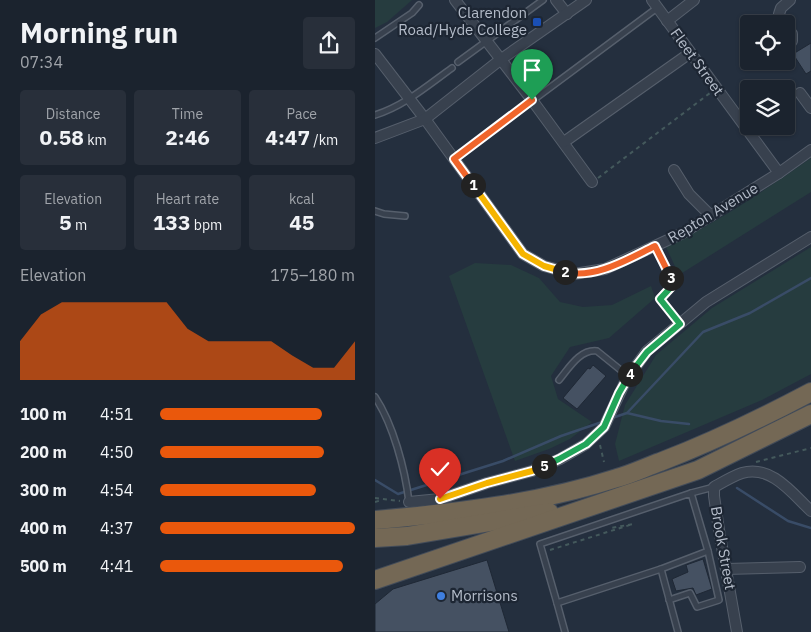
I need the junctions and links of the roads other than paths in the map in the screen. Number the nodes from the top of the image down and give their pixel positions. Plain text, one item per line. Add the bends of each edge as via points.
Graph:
1 (455, 0) edge
2 (543, 0) edge
3 (556, 0) edge
4 (586, 0) edge
5 (694, 0) edge
6 (790, 0) edge
7 (654, 4) edge
8 (419, 5) dead end
9 (567, 14) junction
10 (779, 15) edge
11 (667, 22) junction
12 (375, 38) edge
13 (487, 42) junction
14 (690, 53) junction
15 (375, 54) edge
16 (501, 60) junction
17 (458, 62) dead end
18 (452, 68) dead end
19 (800, 93) dead end
20 (409, 99) junction
21 (532, 100) junction
22 (811, 108) edge
23 (375, 115) edge
24 (425, 118) junction
25 (375, 138) edge
26 (563, 142) junction
27 (811, 150) edge
28 (454, 159) junction
29 (675, 170) dead end
30 (779, 173) junction
31 (593, 182) road end
32 (375, 211) edge
33 (405, 216) dead end
34 (711, 216) junction
35 (811, 237) edge
36 (628, 376) junction
37 (559, 380) dead end
38 (811, 392) edge
39 (375, 397) edge
40 (811, 414) edge
41 (714, 487) junction
42 (691, 493) junction
43 (409, 502) joint
44 (604, 503) junction
45 (379, 506) edge
46 (811, 511) edge
47 (426, 515) junction
48 (375, 520) edge
49 (375, 538) edge
50 (708, 551) junction
51 (661, 568) junction
52 (800, 568) dead end
53 (726, 569) junction
54 (375, 580) edge
55 (669, 600) junction
56 (557, 603) junction
57 (565, 632) edge
58 (678, 632) edge
59 (737, 632) edge

1 - 13 street
2 - 13 lane
3 - 9 street
4 - 9 street
5 - 11 street
6 - 10 street via 781,8
7 - 11 street, Fleet Street
7 - 21 lane
8 - 12 lane
9 - 16 street
11 - 14 street, Fleet Street
13 - 16 street
13 - 17 lane
14 - 26 street
14 - 30 street, Fleet Street
15 - 20 street, Repton Avenue
16 - 21 street
16 - 24 street
18 - 20 lane
19 - 22 street
20 - 23 lane
20 - 24 street, Repton Avenue
21 - 26 street
21 - 28 lane
24 - 25 street
24 - 28 street, Repton Avenue
26 - 31 street
27 - 30 street, Repton Avenue
28 - 34 street, Repton Avenue via 523,254 544,266 574,274 605,269 683,233
29 - 34 street via 689,194
30 - 34 street, Repton Avenue
32 - 33 lane
35 - 36 street via 706,302 647,352
36 - 37 lane via 597,351 591,350 581,354
36 - 43 street via 604,427 586,444 532,471 440,499
38 - 47 highway via 709,443 618,478 558,494
39 - 43 lane via 392,432
40 - 44 highway via 698,470
41 - 42 lane
41 - 46 street, Brook Street via 743,473 759,472 779,480
41 - 53 street, Brook Street
42 - 50 lane
42 - 56 lane via 540,544
44 - 49 highway via 407,536
44 - 54 highway
45 - 47 highway
47 - 48 highway
50 - 51 lane
50 - 55 lane via 719,600 697,607 690,593
51 - 55 lane
51 - 56 lane
52 - 53 street
53 - 59 street, Brook Street
55 - 58 lane
56 - 57 lane

